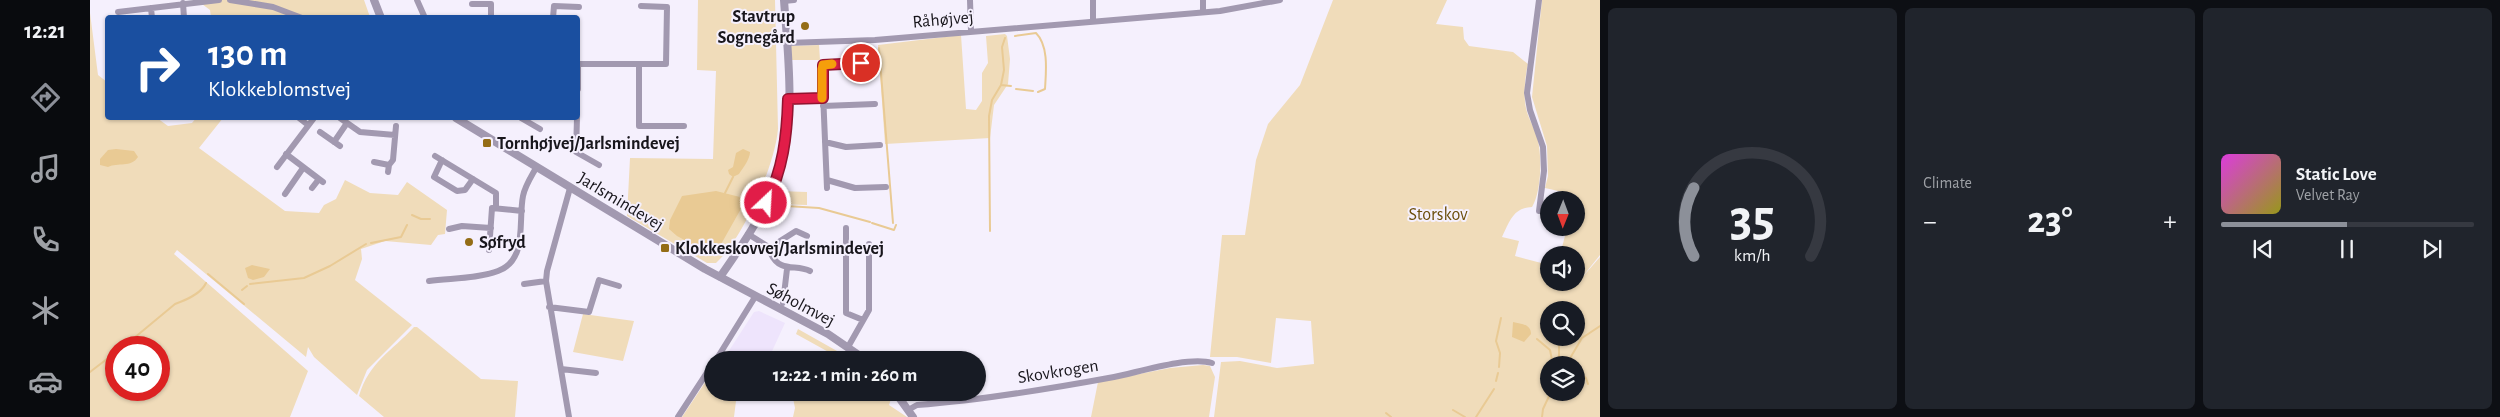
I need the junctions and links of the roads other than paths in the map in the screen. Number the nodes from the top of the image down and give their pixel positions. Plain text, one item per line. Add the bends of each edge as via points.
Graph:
1 (219, 0) edge
2 (230, 0) edge
3 (374, 0) edge
4 (417, 0) edge
5 (784, 0) edge
6 (794, 0) edge
7 (970, 0) edge
8 (1092, 0) edge
9 (1203, 0) edge
10 (1280, 0) edge
11 (1539, 0) edge
12 (182, 3) junction
13 (472, 4) dead end
14 (641, 6) dead end
15 (579, 7) dead end
16 (151, 8) junction
17 (118, 12) dead end
18 (1203, 12) junction
19 (152, 15) edge
20 (184, 15) edge
21 (294, 15) edge
22 (380, 15) edge
23 (424, 15) edge
24 (491, 15) edge
25 (553, 15) edge
26 (1093, 21) junction
27 (971, 31) junction
28 (787, 43) junction
29 (873, 62) dead end
30 (580, 64) edge
31 (639, 64) junction
32 (823, 98) junction
33 (788, 99) junction
34 (875, 104) dead end
35 (823, 106) junction
36 (302, 120) edge
37 (312, 120) edge
38 (343, 120) edge
39 (459, 120) edge
40 (524, 120) edge
41 (577, 120) edge
42 (347, 123) junction
43 (308, 125) junction
44 (396, 126) dead end
45 (684, 126) dead end
46 (540, 129) dead end
47 (320, 132) dead end
48 (395, 135) junction
49 (825, 142) junction
50 (880, 145) dead end
51 (286, 154) junction
52 (435, 156) dead end
53 (442, 160) junction
54 (374, 162) dead end
55 (599, 165) dead end
56 (277, 167) dead end
57 (303, 168) junction
58 (536, 168) junction
59 (473, 179) junction
60 (827, 180) junction
61 (886, 187) dead end
62 (312, 188) dead end
63 (570, 188) junction
64 (827, 188) dead end
65 (285, 194) dead end
66 (496, 208) junction
67 (522, 211) junction
68 (1539, 211) dead end
69 (491, 228) junction
70 (846, 228) dead end
71 (449, 229) dead end
72 (748, 234) junction
73 (807, 236) dead end
74 (869, 244) dead end
75 (772, 249) junction
76 (489, 250) dead end
77 (787, 269) junction
78 (810, 271) dead end
79 (720, 277) junction
80 (429, 280) dead end
81 (546, 281) junction
82 (524, 284) dead end
83 (619, 286) dead end
84 (755, 297) junction
85 (783, 303) dead end
86 (549, 307) junction
87 (863, 320) junction
88 (848, 348) junction
89 (722, 351) edge
90 (852, 351) edge
91 (1212, 363) dead end
92 (561, 369) junction
93 (596, 373) dead end
94 (704, 377) edge
95 (902, 401) edge
96 (908, 410) junction
97 (569, 417) edge
98 (678, 417) edge
99 (913, 417) edge

1 - 12 street
2 - 21 street via 273,7
3 - 22 street
4 - 23 street
5 - 6 street
5 - 28 street
7 - 27 street
8 - 26 street
9 - 18 street
10 - 18 street, Råhøjvej
11 - 68 street via 1527,93 1543,147
12 - 16 street
12 - 20 street
13 - 24 street via 492,4
14 - 31 street via 667,7 666,64
15 - 25 street via 554,6
16 - 17 street
16 - 19 street
18 - 26 street, Råhøjvej
26 - 27 street, Råhøjvej
27 - 28 street, Råhøjvej via 875,40
28 - 33 street
29 - 32 street via 823,65
30 - 31 street
31 - 45 street via 639,126
32 - 33 street
32 - 35 street
33 - 72 street via 786,142 779,171
34 - 35 street
35 - 49 street
36 - 43 street
37 - 43 street
38 - 42 street
39 - 58 street, Jarlsmindevej
40 - 46 street
41 - 55 street via 576,152
42 - 47 street via 337,144
42 - 48 street via 360,132
43 - 51 street
44 - 48 street
48 - 54 street via 389,169
49 - 50 street via 846,147
49 - 60 street
51 - 56 street
51 - 57 street
52 - 53 street
53 - 59 street
53 - 59 street via 434,177 457,191 465,190
57 - 62 street via 321,181
57 - 65 street
58 - 63 street, Jarlsmindevej
58 - 67 street via 525,188
59 - 66 street via 496,193
60 - 61 street via 855,188
60 - 64 street
63 - 79 street, Jarlsmindevej
63 - 81 street
66 - 67 street
66 - 69 street via 492,208
67 - 80 street via 519,246 511,264 487,274
69 - 71 street via 462,226
69 - 76 street
70 - 87 street via 846,312
72 - 75 street
72 - 79 street
73 - 75 street via 796,232
74 - 87 street via 870,305
75 - 77 street via 773,258
77 - 78 street via 805,268
77 - 85 street
79 - 84 street, Søholmvej
81 - 82 street
81 - 86 street
83 - 86 street via 599,280 589,312
84 - 88 street, Søholmvej via 828,334
84 - 89 street
86 - 92 street
87 - 88 street
88 - 90 street, Søholmvej
91 - 96 street, Skovkrogen via 1203,361 1162,366 986,398 917,405
92 - 93 street
92 - 97 street
94 - 98 street
95 - 96 street
96 - 99 street

